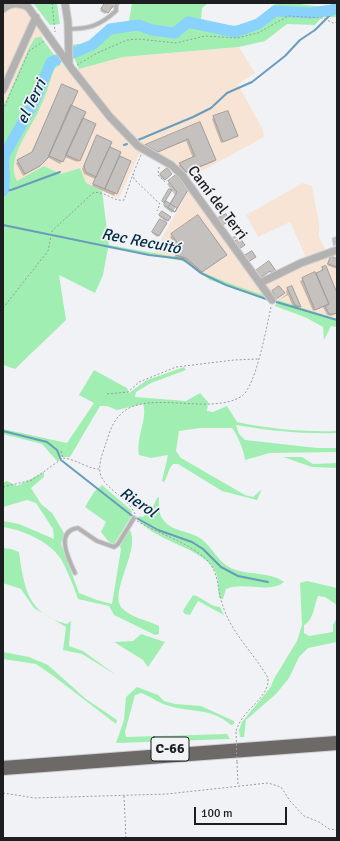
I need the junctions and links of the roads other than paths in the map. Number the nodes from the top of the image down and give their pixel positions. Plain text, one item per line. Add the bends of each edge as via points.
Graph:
1 (67, 4) edge
2 (116, 6) dead end
3 (3, 9) edge
4 (36, 17) junction
5 (67, 31) junction
6 (55, 44) junction
7 (71, 67) junction
8 (3, 90) edge
9 (337, 250) edge
10 (260, 283) junction
11 (272, 300) road end
12 (134, 518) road end
13 (75, 573) dead end
14 (337, 736) edge
15 (337, 743) edge
16 (3, 761) edge
17 (3, 768) edge

1 - 5 street
2 - 5 lane via 116,11 92,27
3 - 4 street, Camí del Terri via 12,4 21,4 28,7
4 - 6 street, Camí del Terri via 47,39
4 - 8 street
5 - 6 street via 65,38
5 - 7 street
6 - 7 street, Camí del Terri
7 - 10 street, Camí del Terri via 110,117 142,149 171,165 191,186
9 - 10 street
10 - 11 street, Camí del Terri
12 - 13 lane via 114,547 97,541 78,528 72,529 67,534 65,542 66,554
14 - 16 highway, C-66
15 - 17 highway, C-66

